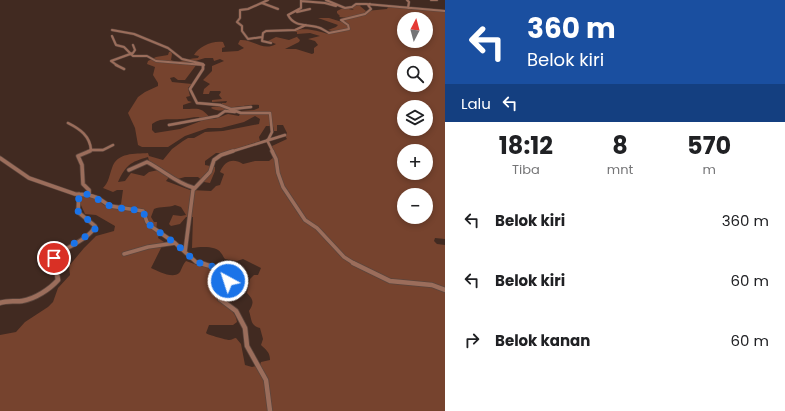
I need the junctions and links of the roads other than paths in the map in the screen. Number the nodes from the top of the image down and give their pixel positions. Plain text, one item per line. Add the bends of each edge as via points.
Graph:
1 (268, 0) edge
2 (301, 0) edge
3 (326, 0) edge
4 (407, 0) edge
5 (431, 0) edge
6 (437, 0) edge
7 (350, 2) dead end
8 (262, 3) junction
9 (370, 4) junction
10 (337, 6) junction
11 (354, 6) junction
12 (343, 8) junction
13 (408, 8) junction
14 (278, 9) dead end
15 (310, 9) dead end
16 (341, 10) dead end
17 (445, 11) edge
18 (288, 14) junction
19 (307, 25) junction
20 (112, 30) dead end
21 (112, 36) dead end
22 (262, 37) junction
23 (271, 43) dead end
24 (133, 45) dead end
25 (130, 54) junction
26 (204, 65) junction
27 (124, 69) dead end
28 (251, 107) dead end
29 (231, 109) junction
30 (238, 112) junction
31 (68, 123) dead end
32 (169, 125) dead end
33 (285, 135) dead end
34 (268, 140) junction
35 (113, 145) dead end
36 (91, 150) junction
37 (0, 158) edge
38 (129, 170) dead end
39 (194, 188) junction
40 (79, 194) junction
41 (89, 195) junction
42 (175, 243) junction
43 (184, 252) junction
44 (124, 254) dead end
45 (445, 290) edge
46 (0, 303) edge
47 (270, 411) edge

1 - 8 street
2 - 10 street
2 - 18 street via 301,8
3 - 10 street
4 - 13 street via 410,2
5 - 6 street
7 - 11 street
8 - 14 street
8 - 22 street via 247,10 240,10 237,23 241,25 248,39
9 - 11 street
9 - 13 street
9 - 19 street via 368,5 371,9 365,14 341,20 348,25 350,29 347,30 329,33 320,27
10 - 12 street
11 - 12 street
12 - 16 street
13 - 17 street
15 - 18 street
18 - 19 street via 293,23
19 - 22 street via 292,30 268,30
20 - 26 street via 127,32 165,46 182,59
21 - 25 street via 116,45 124,47
22 - 23 street via 263,41
24 - 25 street via 135,51
25 - 26 street via 134,57 147,56 156,61
25 - 27 street via 111,61
26 - 29 street via 190,89 192,95 198,104 220,104
28 - 29 street
29 - 30 street
30 - 32 street via 225,111 219,116
30 - 34 street via 270,113 272,132
31 - 36 street via 85,133 91,143
33 - 34 street
34 - 39 street via 216,158 210,172
34 - 45 street via 283,187 305,220 317,228 344,257 390,281 427,284
35 - 36 street via 103,150
36 - 41 street via 78,156 82,165 83,184 89,190
37 - 40 street via 29,178
38 - 39 street via 147,162 183,185
39 - 43 street
40 - 41 street
40 - 46 street via 78,212 95,226 94,230 78,242 56,254 54,260 58,280 25,301
41 - 42 street via 110,206 143,211 148,224
42 - 43 street
42 - 44 street
43 - 47 street via 196,262 214,266 226,274 228,281 220,299 236,311 245,328 247,346 266,380

